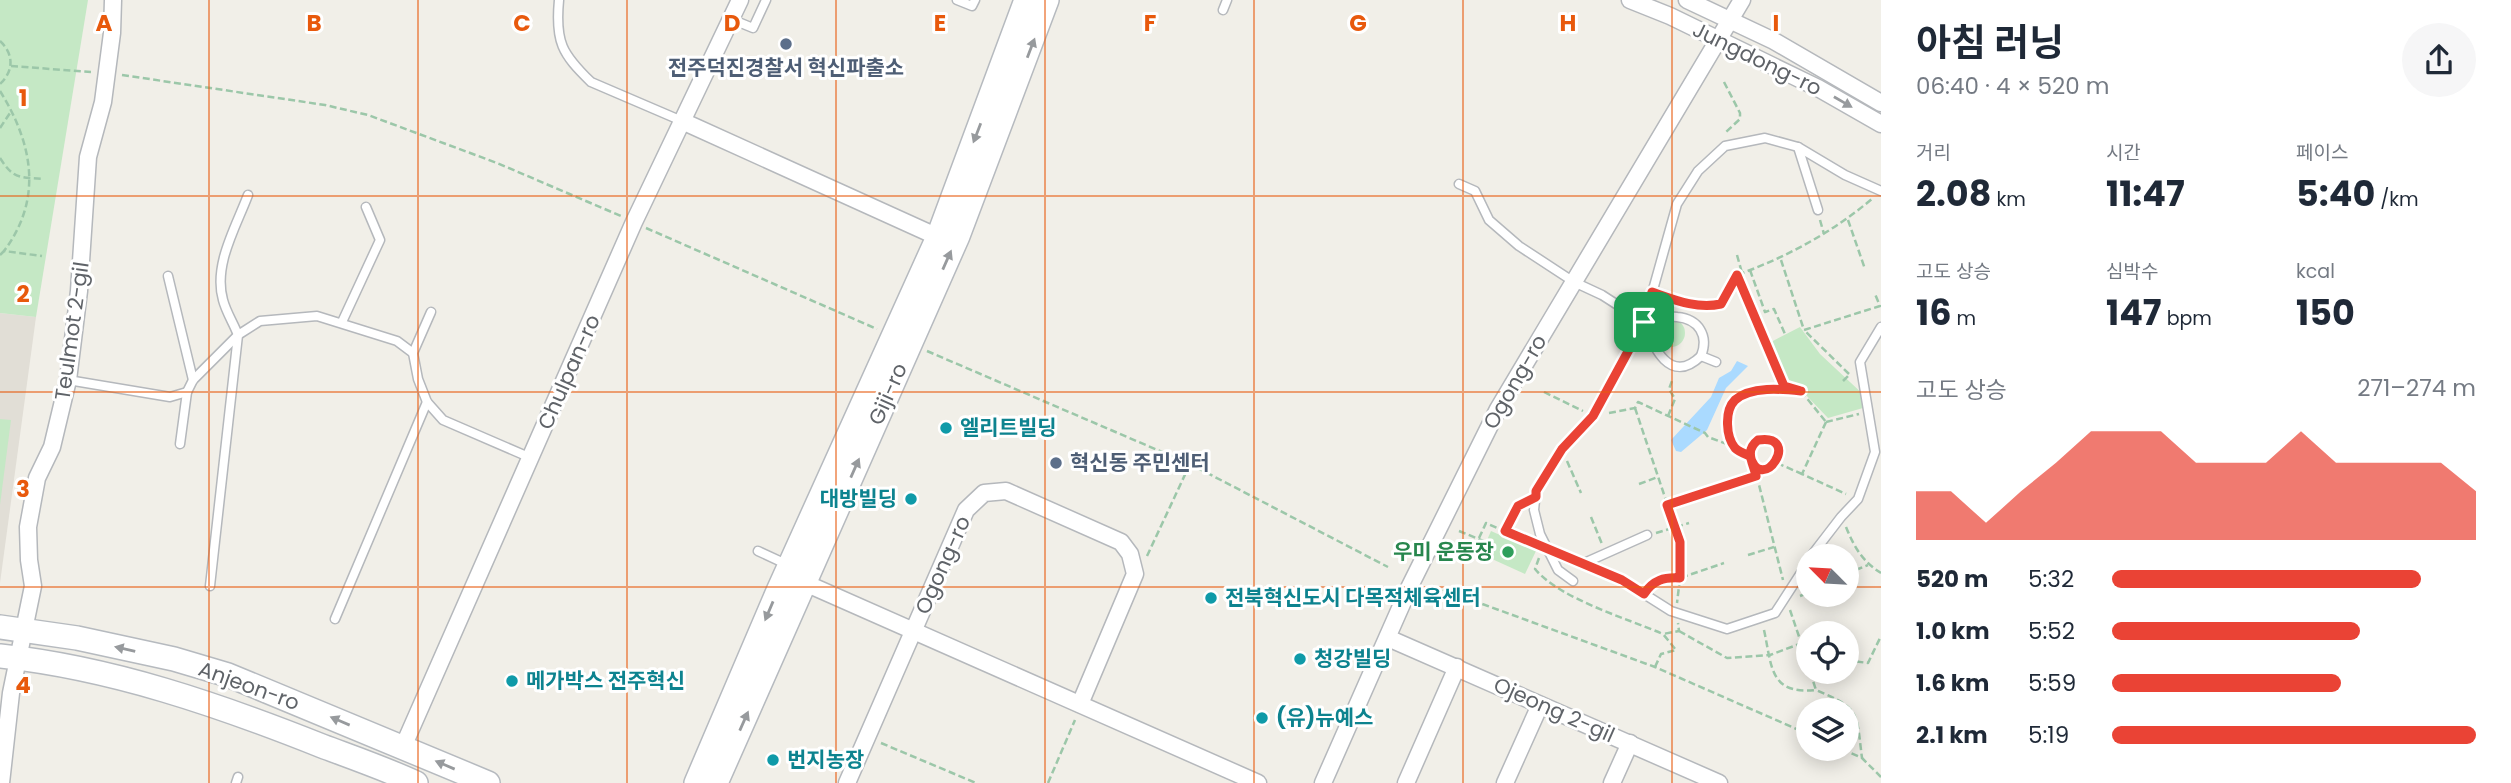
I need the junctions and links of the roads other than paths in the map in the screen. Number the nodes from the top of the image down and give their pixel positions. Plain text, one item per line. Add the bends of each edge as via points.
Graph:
1 (113, 0) edge
2 (559, 0) edge
3 (740, 0) edge
4 (766, 0) edge
5 (957, 0) edge
6 (975, 0) edge
7 (1027, 0) edge
8 (1048, 0) edge
9 (1227, 0) edge
10 (1630, 0) edge
11 (1687, 0) edge
12 (1742, 0) edge
13 (1223, 10) dead end
14 (731, 19) junction
15 (1729, 20) junction
16 (1718, 40) junction
17 (1881, 103) edge
18 (682, 121) junction
19 (1881, 124) edge
20 (1798, 147) junction
21 (1460, 184) dead end
22 (1881, 191) edge
23 (248, 195) dead end
24 (366, 207) dead end
25 (1818, 210) dead end
26 (937, 237) junction
27 (168, 276) dead end
28 (1574, 282) junction
29 (431, 312) dead end
30 (342, 322) junction
31 (1644, 322) junction
32 (1881, 327) edge
33 (238, 335) junction
34 (413, 353) junction
35 (1700, 356) junction
36 (1716, 362) dead end
37 (68, 380) junction
38 (193, 380) junction
39 (187, 392) junction
40 (427, 402) junction
41 (180, 444) dead end
42 (1878, 452) edge
43 (531, 458) junction
44 (1647, 536) road end
45 (1820, 544) edge
46 (758, 551) dead end
47 (1548, 551) junction
48 (1582, 564) junction
49 (789, 565) junction
50 (1573, 580) dead end
51 (1796, 582) edge
52 (804, 583) junction
53 (210, 586) dead end
54 (335, 619) dead end
55 (0, 627) edge
56 (23, 630) junction
57 (914, 630) junction
58 (1388, 638) junction
59 (9, 657) edge
60 (1457, 667) junction
61 (1540, 705) junction
62 (1078, 712) junction
63 (1630, 743) junction
64 (403, 747) junction
65 (3, 750) edge
66 (390, 777) edge
67 (1, 783) edge
68 (416, 783) edge
69 (488, 783) edge
70 (696, 783) edge
71 (716, 783) edge
72 (847, 783) edge
73 (1258, 783) edge
74 (1323, 783) edge
75 (1406, 783) edge
76 (1505, 783) edge
77 (1612, 783) edge
78 (1719, 783) edge

1 - 37 street, Teulmot 2-gil via 103,102 88,157
2 - 18 lane via 559,39 566,57 580,72 591,82
3 - 14 street, Chulpan-ro
4 - 14 lane via 753,28
5 - 6 lane via 972,6
7 -> 26 street, Giji-ro
52 -> 8 street, Giji-ro via 958,236
9 - 13 lane
10 - 16 street, Jungdong-ro
11 - 15 street, Jungdong-ro
12 - 15 street, Ogong-ro
14 - 18 street, Chulpan-ro
15 - 16 street, Ogong-ro
15 - 17 street, Jungdong-ro
16 -> 19 street, Jungdong-ro
16 - 28 street, Ogong-ro
18 - 26 street
18 - 43 street, Chulpan-ro
20 - 22 lane
20 - 25 lane
20 - 31 lane via 1765,138 1725,146 1698,171 1677,204
21 - 28 lane via 1475,191 1500,232
23 - 33 lane via 222,260 220,282 223,302
24 - 30 lane via 380,240
26 - 49 street, Giji-ro
27 - 38 lane
28 - 31 lane
28 - 58 street, Ogong-ro via 1498,409
29 - 34 lane
30 - 33 lane via 317,316 289,317 260,321
30 - 34 lane via 397,341
31 - 35 lane via 1650,340 1669,365 1693,363
31 - 35 lane via 1679,317 1696,324 1705,344
31 - 47 lane via 1593,416 1562,449 1536,491 1534,510
32 - 42 lane via 1860,362
33 - 38 lane
33 - 53 lane
34 - 40 lane
35 - 36 lane
37 - 39 lane via 170,397
37 - 56 street, Teulmot 2-gil via 52,447 37,478 28,527 33,586
38 - 39 lane
39 - 41 lane
40 - 43 lane via 443,420
40 - 54 lane
42 - 45 lane via 1858,499
43 - 64 street, Chulpan-ro
44 - 48 lane
46 - 49 lane
47 - 48 lane
47 - 50 lane via 1558,570
48 - 51 lane via 1622,580 1676,613 1727,629 1775,613
49 - 52 street, Ogong-ro
49 -> 70 street, Giji-ro
52 - 57 street, Ogong-ro
71 -> 52 street, Giji-ro
55 - 56 street, Anjeon-ro
56 - 59 street, Teulmot 2-gil
64 -> 56 street, Anjeon-ro via 228,675 114,646
57 - 62 street, Ogong-ro
57 - 62 street, Ogong-ro via 966,510 984,493 1006,491 1121,542 1130,554 1135,575
57 - 72 street, Ogong-ro
58 - 60 street, Ojeong 2-gil
58 - 74 street, Ogong-ro
59 - 65 street, Teulmot 2-gil via 11,692
59 - 66 street, Anjeon-ro via 186,695 270,724
60 - 61 street, Ojeong 2-gil
60 - 75 street
61 - 63 street, Ojeong 2-gil
61 - 76 street
62 - 73 street, Ogong-ro
63 - 77 street
63 - 78 street, Ojeong 2-gil
69 -> 64 street, Anjeon-ro
65 - 67 street, Teulmot 2-gil
66 - 68 street, Anjeon-ro

